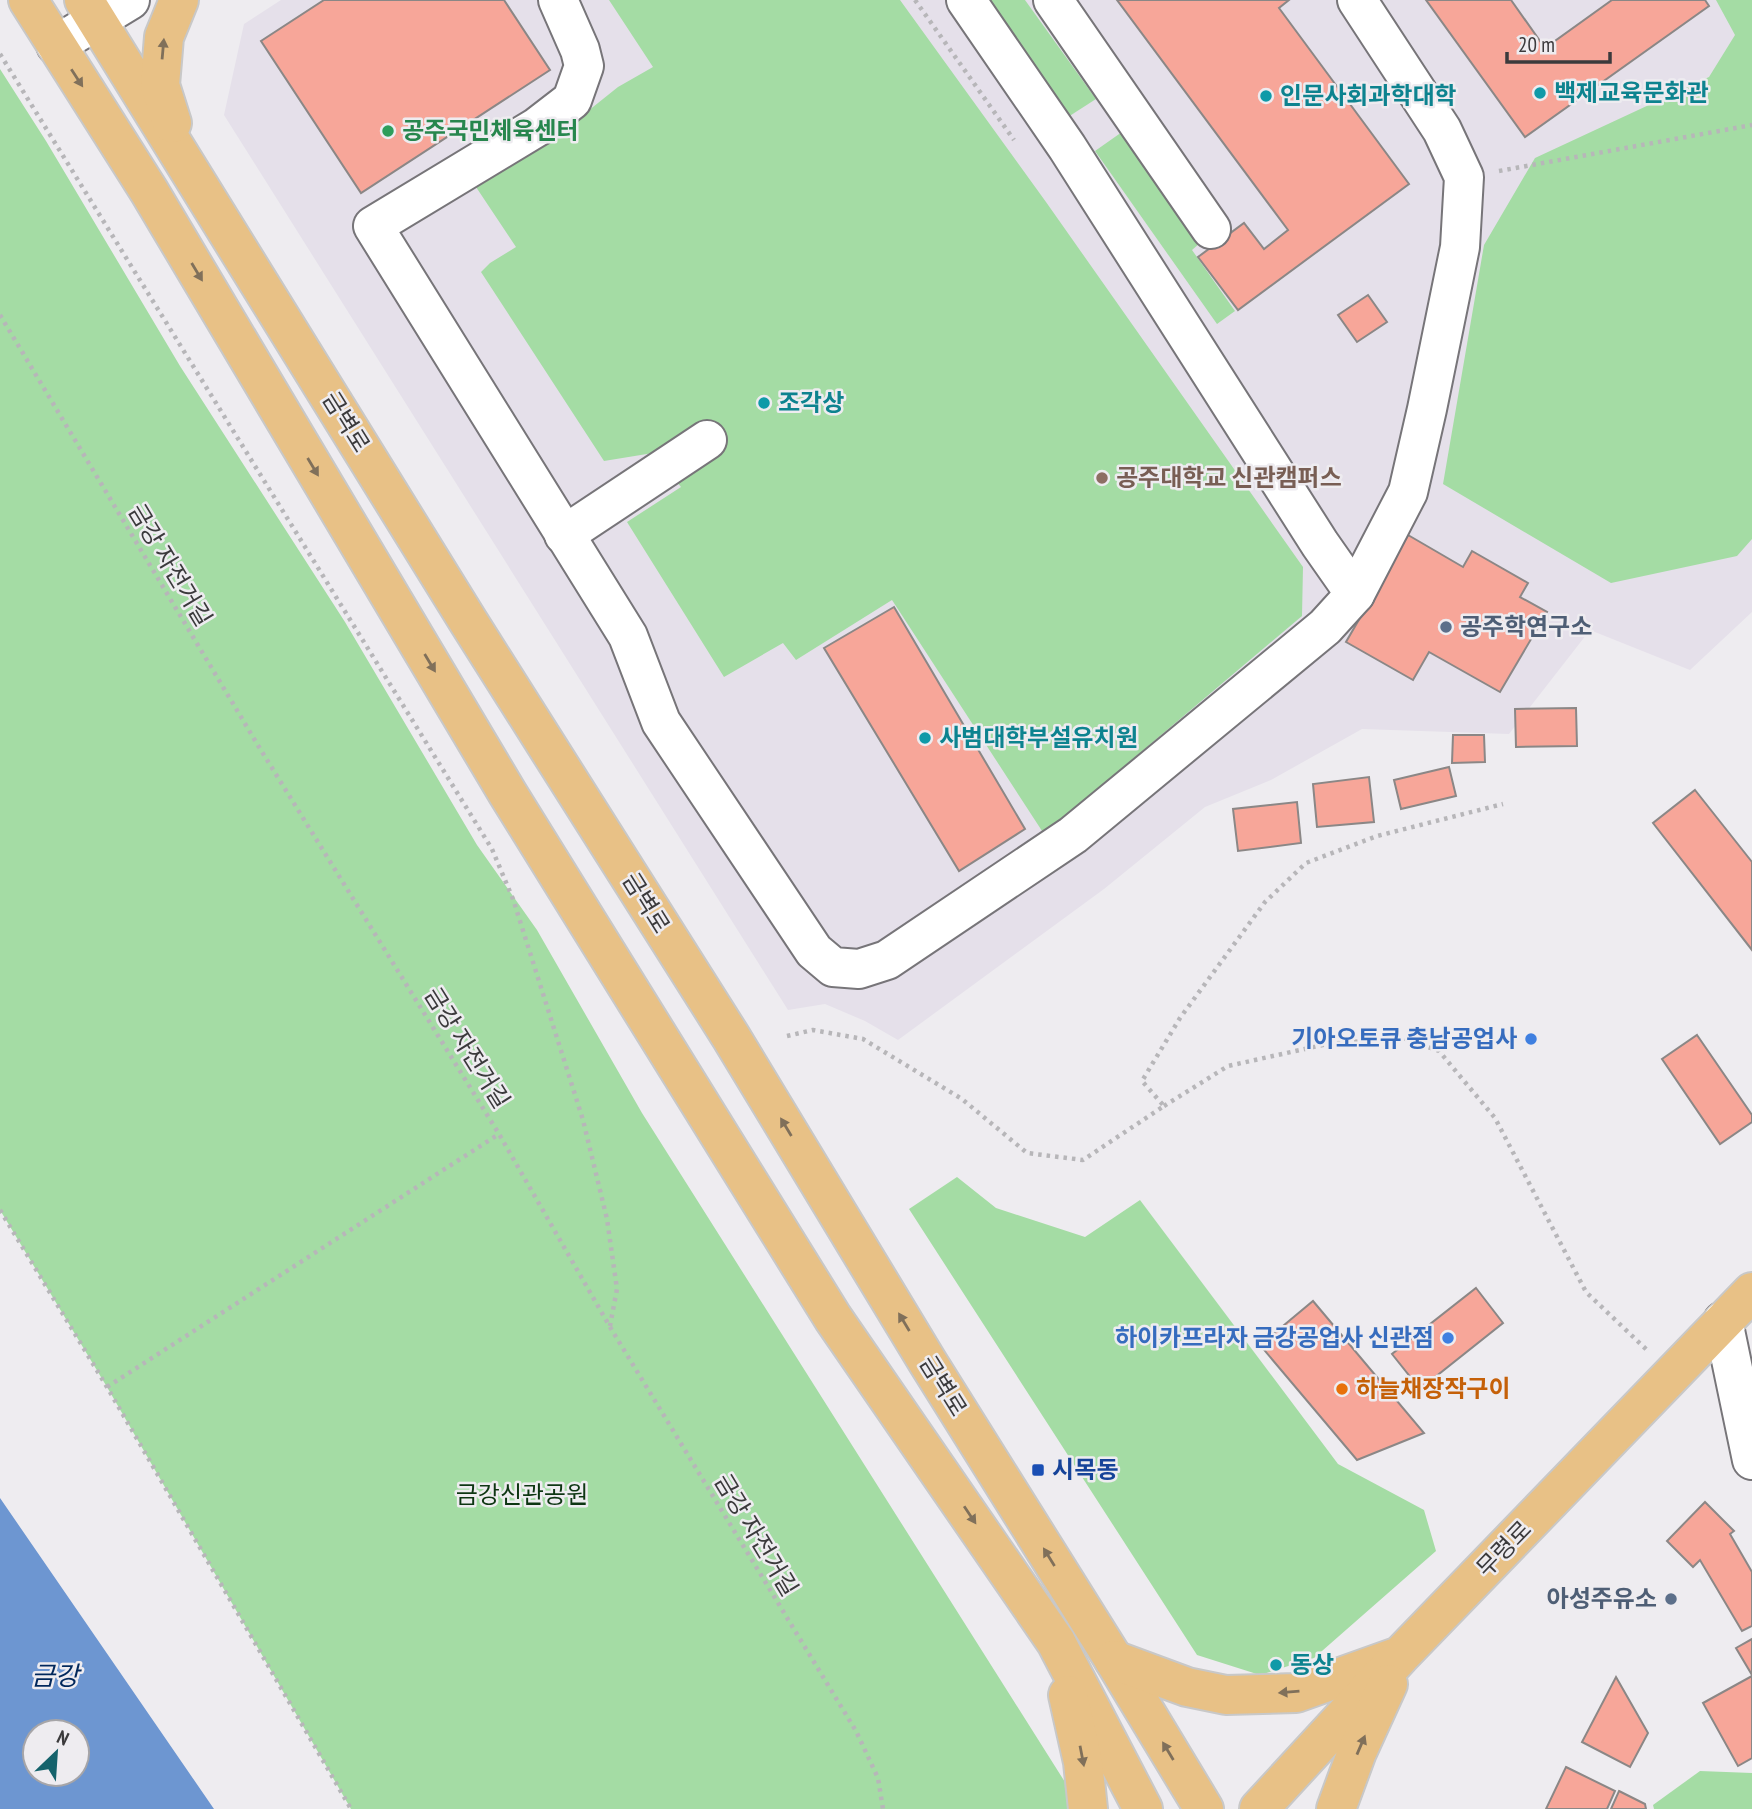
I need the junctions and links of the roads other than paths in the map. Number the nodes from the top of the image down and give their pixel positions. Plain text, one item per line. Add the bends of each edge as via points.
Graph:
1 (27, 0) edge
2 (130, 0) edge
3 (179, 0) edge
4 (558, 0) edge
5 (967, 0) edge
6 (1053, 0) edge
7 (1357, 0) edge
8 (90, 10) edge
9 (56, 45) junction
10 (185, 162) junction
11 (1211, 229) dead end
12 (707, 440) dead end
13 (564, 535) junction
14 (1355, 594) junction
15 (1752, 1292) edge
16 (1723, 1321) junction
17 (1752, 1460) edge
18 (1056, 1642) junction
19 (1400, 1656) junction
20 (1114, 1660) junction
21 (1088, 1809) edge
22 (1143, 1809) edge
23 (1203, 1809) edge
24 (1259, 1809) edge
25 (1336, 1809) edge

1 - 9 main road, 금벽로
2 - 8 street
10 -> 3 main road via 160,85 164,37
4 - 13 street via 584,66 572,100 537,127 373,226
5 - 14 street
6 - 11 street
7 - 14 street via 1442,130 1464,177 1460,247 1408,492
8 - 9 street
8 - 10 main road, 금벽로
9 -> 18 main road, 금벽로 via 149,191 508,794 833,1318
20 -> 10 main road, 금벽로
12 - 13 street
13 - 14 street via 628,636 661,722 814,951 833,967 859,969 887,960 1073,835 1325,627
15 - 16 main road, 무령로
16 - 17 street
16 - 19 main road, 무령로
18 -> 21 main road via 1083,1762
18 - 22 main road, 금벽로
19 -> 20 main road via 1296,1693 1226,1695 1187,1687
19 - 24 main road, 무령로
25 -> 19 main road
23 -> 20 main road, 금벽로

